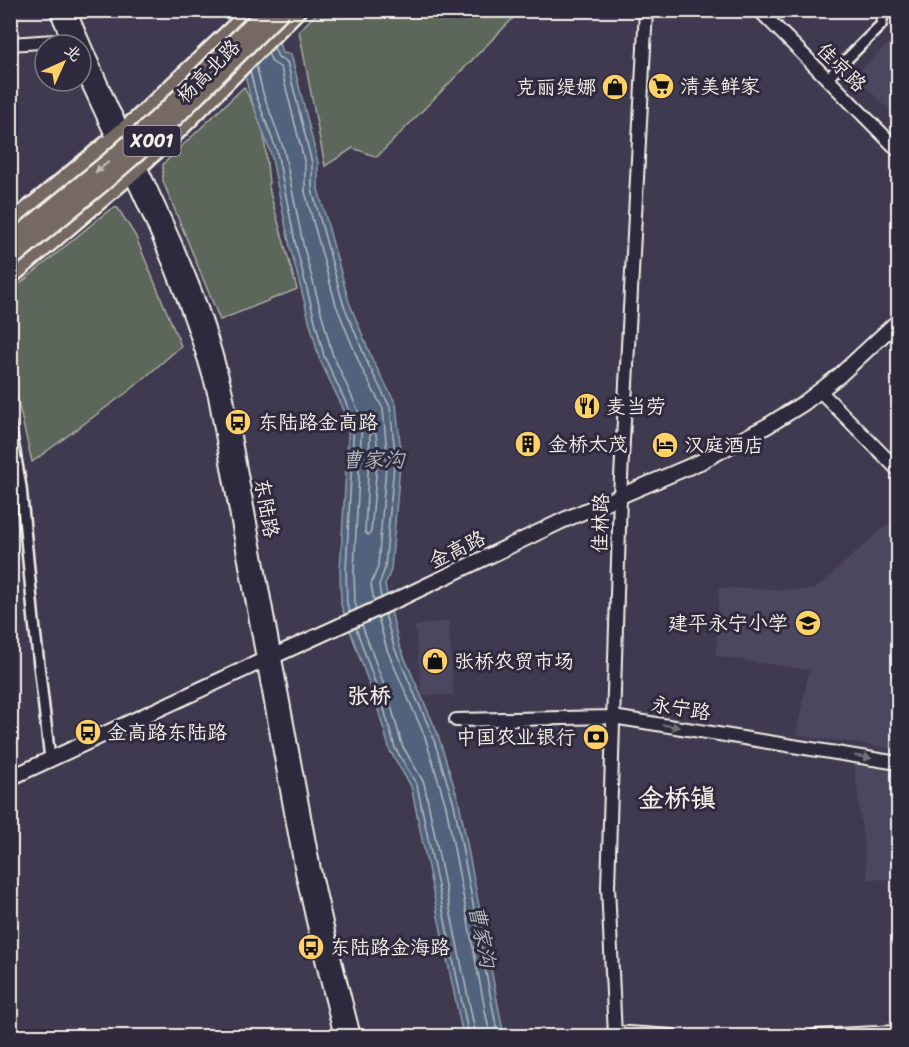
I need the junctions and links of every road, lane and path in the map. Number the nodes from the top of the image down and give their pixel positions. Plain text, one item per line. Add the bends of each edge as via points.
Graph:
1 (57, 10) edge
2 (68, 10) edge
3 (252, 10) edge
4 (266, 10) edge
5 (645, 10) edge
6 (759, 10) edge
7 (768, 10) edge
8 (884, 10) edge
9 (292, 11) edge
10 (67, 33) edge
11 (33, 43) edge
12 (10, 44) edge
13 (832, 74) junction
14 (93, 88) edge
15 (119, 135) junction
16 (898, 142) edge
17 (898, 150) edge
18 (135, 170) junction
19 (10, 224) edge
20 (10, 242) edge
21 (10, 260) edge
22 (10, 277) edge
23 (898, 321) edge
24 (820, 391) junction
25 (10, 424) edge
26 (898, 470) edge
27 (620, 496) junction
28 (269, 658) junction
29 (613, 717) junction
30 (456, 720) dead end
31 (50, 759) junction
32 (898, 763) edge
33 (10, 778) edge
34 (898, 1032) edge
35 (615, 1034) edge
36 (342, 1036) edge
37 (353, 1036) edge
38 (672, 1036) edge
39 (815, 1036) edge

1 - 10 main road
2 - 15 main road, 东陆路
3 - 15 main road, 杨高北路 / X001
4 -> 20 main road, 杨高北路 / X001, bridge via 165,111
5 - 27 street, 佳林路
6 - 17 street, 佳京路
7 - 13 street, 佳京路
8 - 13 street via 881,25
9 - 18 main road, 杨高北路 / X001 via 175,134
9 - 21 main road, 杨高北路 / X001, bridge via 157,136
11 - 12 street
13 - 16 street, 佳京路
14 - 15 main road, 东陆路
15 - 18 main road, 东陆路
15 - 19 main road, 杨高北路 / X001
18 - 22 main road, 杨高北路 / X001
18 - 28 main road, 东陆路 via 208,366
23 - 24 main road, 金高路
24 - 26 street
24 - 27 main road, 金高路 via 767,426 699,462
25 - 31 street via 21,487
27 - 28 main road, 金高路
27 - 29 street, 佳林路
28 - 31 main road, 金高路
28 - 36 main road, 东陆路 via 303,872
28 - 37 main road, 东陆路 via 328,941
29 - 30 street, 永宁路
29 -> 32 street, 永宁路
29 - 35 street, 佳林路 via 608,887
31 - 33 main road, 金高路
34 - 39 street
35 - 38 street

